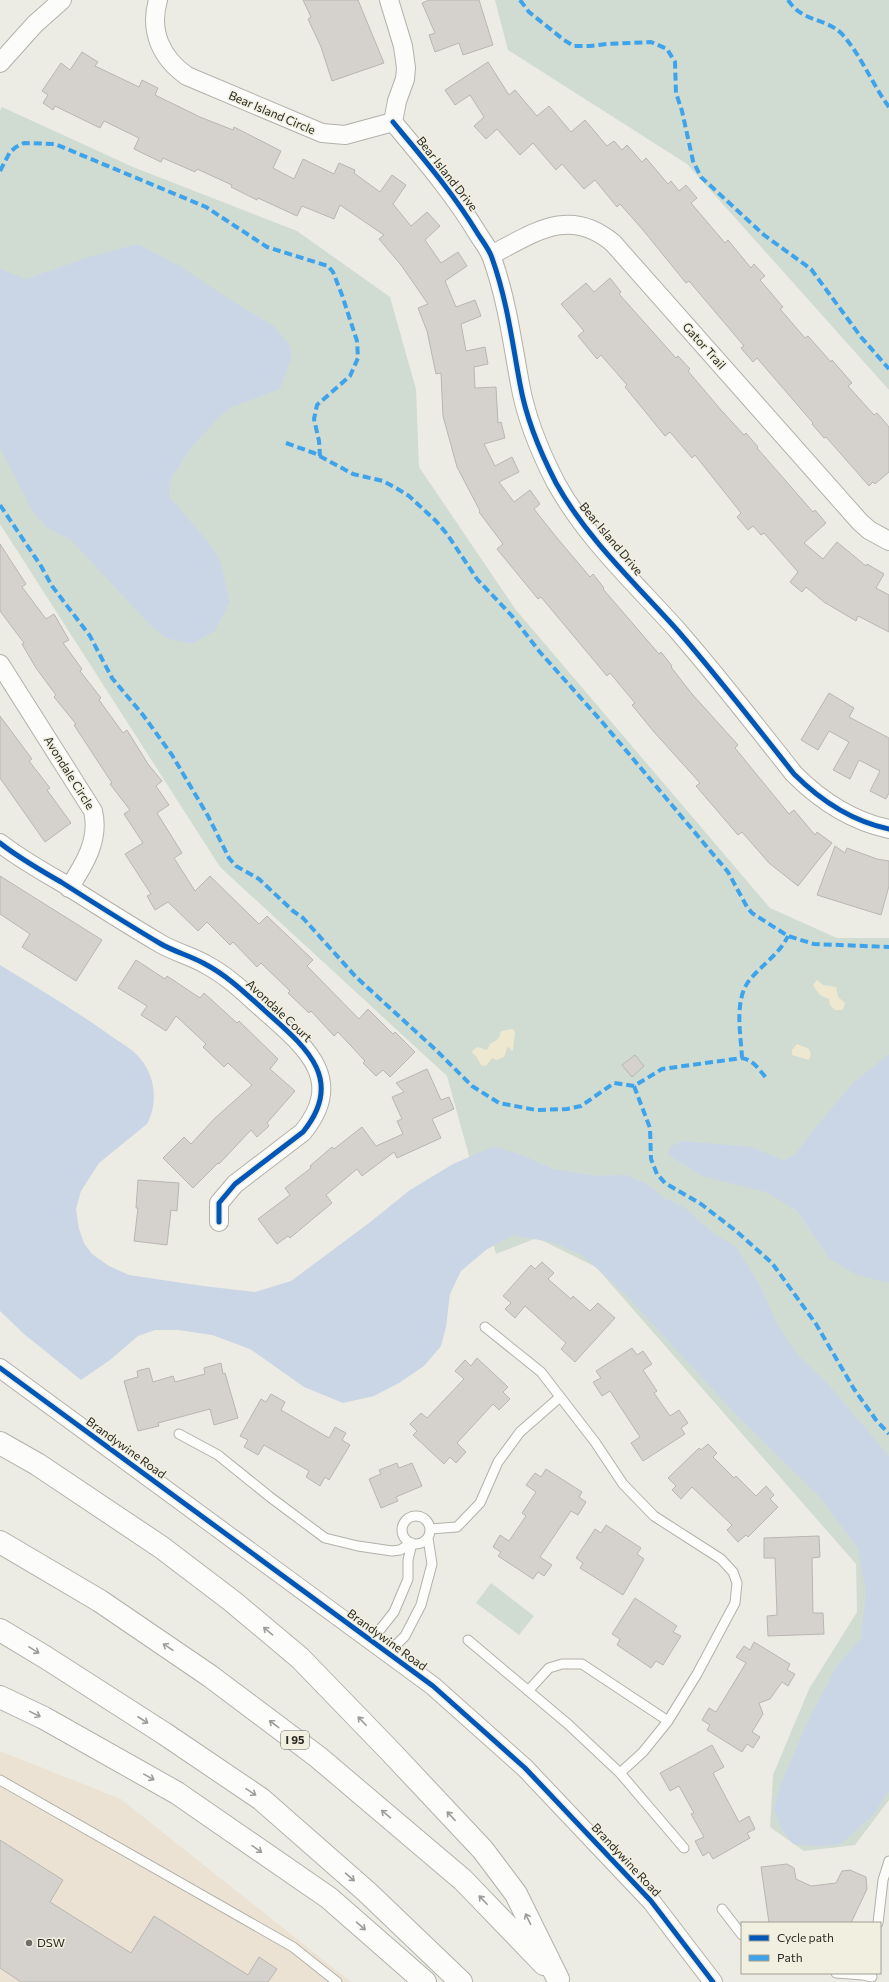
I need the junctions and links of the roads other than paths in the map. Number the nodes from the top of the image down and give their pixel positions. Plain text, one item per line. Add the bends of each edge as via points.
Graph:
1 (62, 0) edge
2 (158, 0) edge
3 (389, 0) edge
4 (0, 63) edge
5 (393, 122) junction
6 (491, 255) junction
7 (889, 541) edge
8 (0, 664) edge
9 (889, 829) edge
10 (0, 843) edge
11 (69, 888) junction
12 (219, 1222) dead end
13 (485, 1326) dead end
14 (0, 1368) edge
15 (560, 1397) junction
16 (179, 1434) dead end
17 (0, 1442) edge
18 (429, 1533) junction
19 (0, 1542) edge
20 (412, 1543) junction
21 (0, 1630) edge
22 (468, 1640) dead end
23 (371, 1641) junction
24 (388, 1654) junction
25 (528, 1691) junction
26 (0, 1697) edge
27 (668, 1722) junction
28 (620, 1773) junction
29 (0, 1780) edge
30 (684, 1848) dead end
31 (889, 1861) edge
32 (722, 1909) dead end
33 (878, 1922) edge
34 (741, 1934) edge
35 (850, 1974) edge
36 (873, 1977) edge
37 (559, 1981) edge
38 (337, 1982) edge
39 (425, 1982) edge
40 (461, 1982) edge
41 (714, 1982) edge

1 - 4 street
2 - 5 street, Bear Island Circle via 154,20 158,42 169,62 187,76 322,133 345,135
3 - 5 street via 403,46 406,68
5 - 6 street, Bear Island Drive via 446,186
6 - 7 street, Gator Trail via 539,230 561,224 584,226 604,236 860,522 868,530
6 - 9 street, Bear Island Drive via 508,310 520,386 530,423 556,483 570,505 593,537 686,641 794,774 829,804 850,816
8 - 11 street, Avondale Circle via 93,811 96,823 89,857
10 - 11 street, Avondale Court
11 - 12 street, Avondale Court via 163,945 206,964 226,977 300,1043 314,1060 320,1092 319,1103 310,1124 235,1184 219,1202
13 - 15 lane via 541,1372
14 - 23 street, Brandywine Road
15 - 18 lane via 520,1432 498,1462 480,1503 457,1527
15 - 27 lane via 623,1484 654,1516 721,1559 733,1572 737,1583 735,1603
16 - 20 lane via 218,1455 325,1538 392,1551 400,1550
37 -> 17 highway via 516,1894 483,1850 300,1658 232,1601 161,1547
18 - 20 lane via 421,1543
18 - 20 lane via 429,1524 423,1518 410,1518 403,1529 405,1538
18 - 24 lane via 432,1564 422,1605 405,1636
37 -> 19 highway, I 95 via 463,1880 318,1757 210,1676 100,1601
20 - 23 lane via 408,1560 408,1579 394,1612
21 -> 40 highway via 165,1734 261,1799 367,1892
22 - 25 lane
23 - 24 street, Brandywine Road
24 - 41 street, Brandywine Road via 433,1686 525,1768 651,1901
25 - 27 lane via 549,1668 562,1664 582,1664
25 - 28 lane
26 -> 39 highway via 44,1718 177,1793 329,1898
27 - 28 lane via 643,1752
28 - 30 lane
29 - 38 lane via 293,1947
31 - 33 lane via 883,1880
32 - 34 lane
35 - 36 lane

